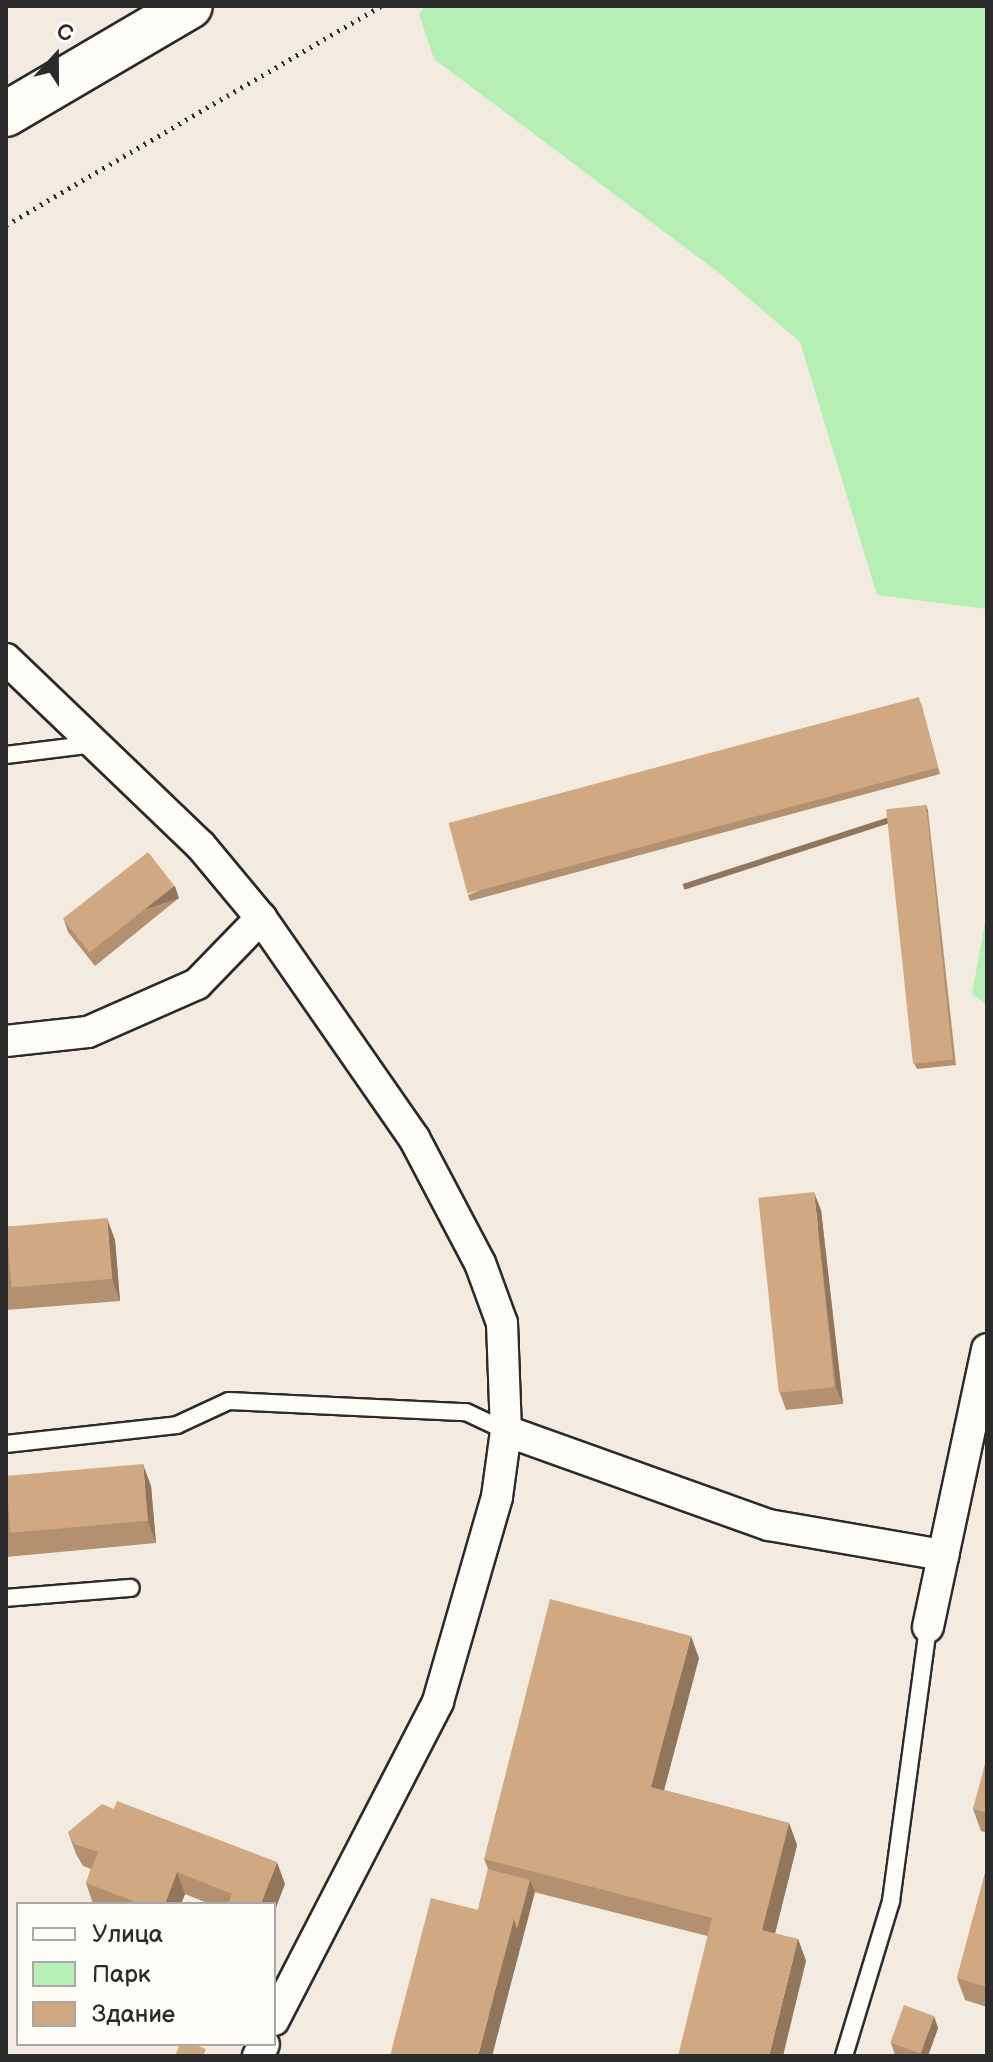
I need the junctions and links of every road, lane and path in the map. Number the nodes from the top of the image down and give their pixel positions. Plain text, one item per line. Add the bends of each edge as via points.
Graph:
1 (190, 6) edge
2 (381, 6) edge
3 (6, 114) edge
4 (6, 225) edge
5 (6, 659) edge
6 (94, 744) junction
7 (6, 755) edge
8 (261, 918) junction
9 (6, 1041) edge
10 (987, 1349) edge
11 (506, 1431) junction
12 (6, 1444) edge
13 (943, 1555) junction
14 (131, 1588) dead end
15 (6, 1598) edge
16 (928, 1627) joint
17 (276, 2016) edge
18 (844, 2056) edge

1 - 3 street
2 - 4 path
5 - 6 street
6 - 7 lane
6 - 8 street via 201,846
8 - 9 street via 197,984 88,1032
8 - 11 street via 414,1138 480,1263 502,1323
10 - 13 street
11 - 12 lane via 466,1412 229,1401 177,1425
11 - 13 street via 769,1525
11 - 17 street via 497,1497 438,1702
13 - 16 street
14 - 15 lane
16 - 18 lane via 891,1901

